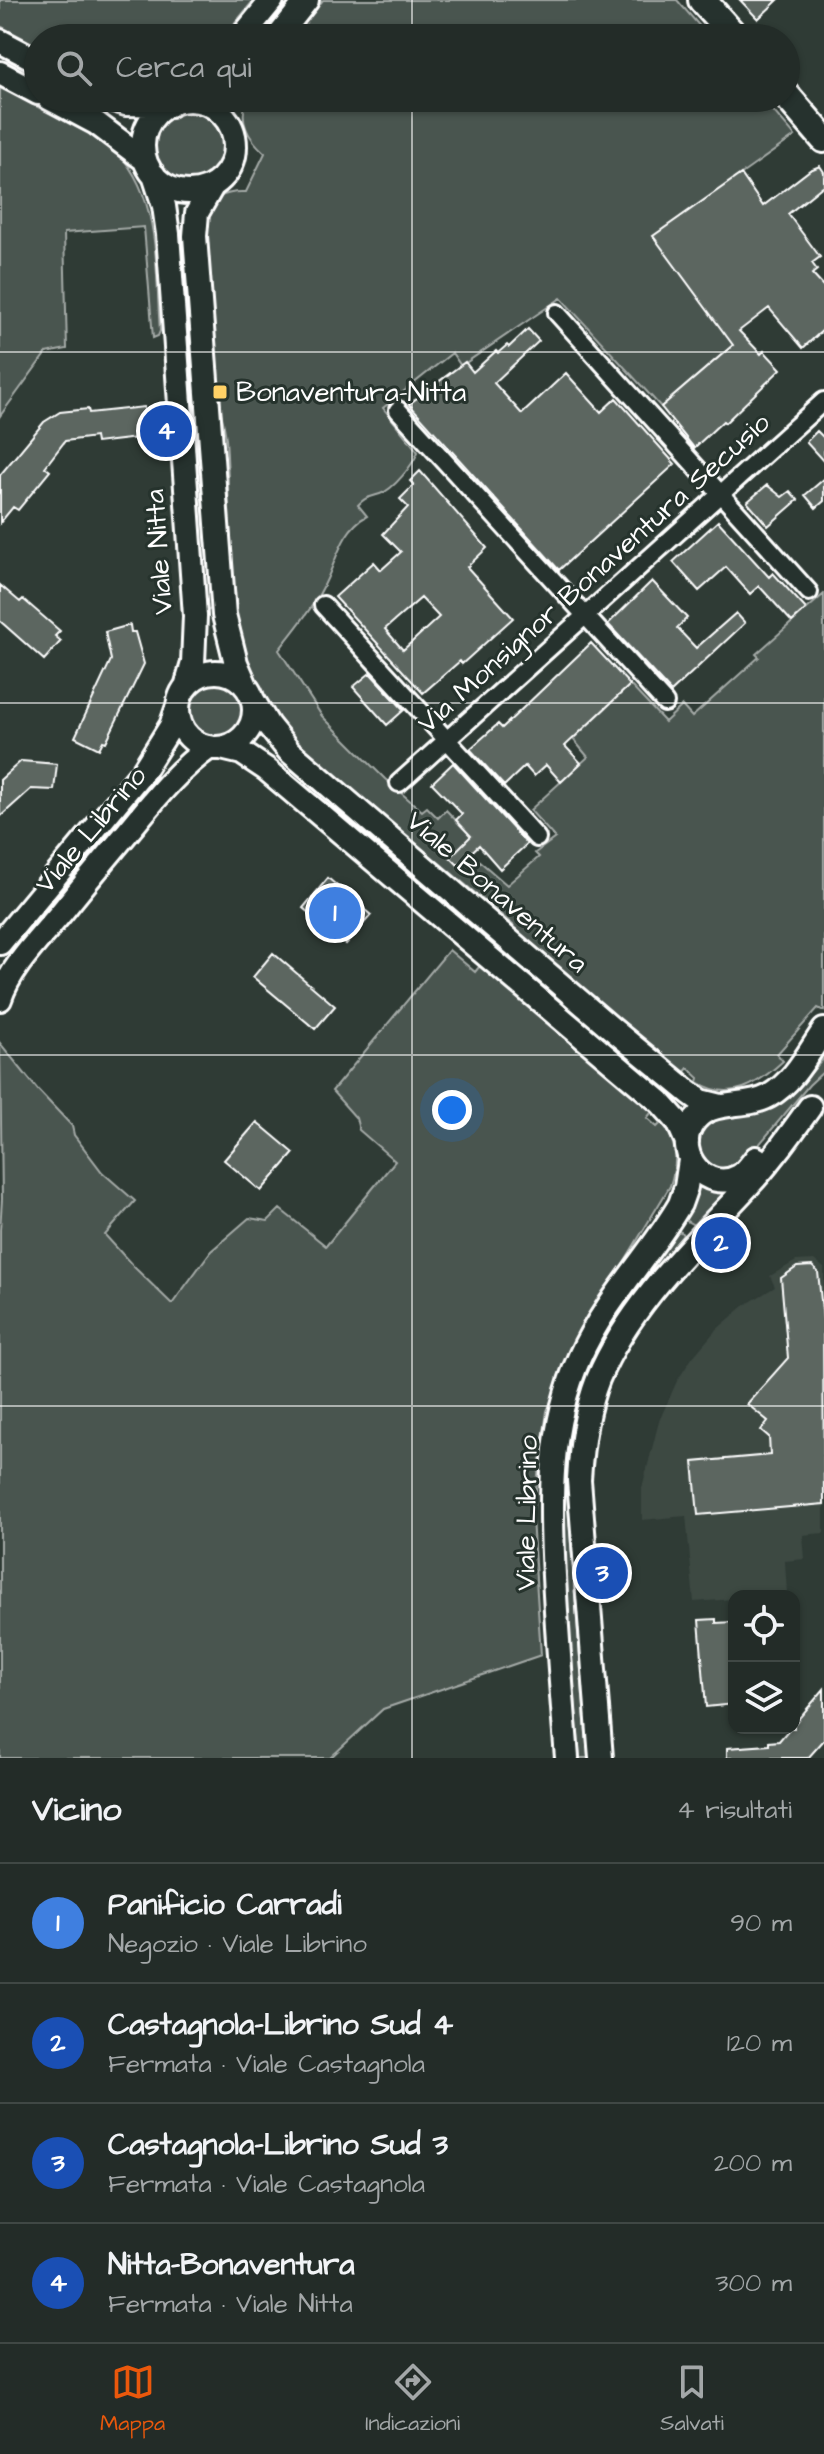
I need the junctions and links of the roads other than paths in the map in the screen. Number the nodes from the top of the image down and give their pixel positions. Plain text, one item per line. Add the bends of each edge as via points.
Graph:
1 (272, 0) edge
2 (307, 0) edge
3 (702, 0) edge
4 (252, 24) edge
5 (288, 24) edge
6 (723, 24) edge
7 (0, 41) edge
8 (24, 54) edge
9 (0, 73) edge
10 (24, 86) edge
11 (800, 111) edge
12 (75, 112) edge
13 (160, 112) edge
14 (218, 112) edge
15 (231, 112) edge
16 (232, 132) junction
17 (824, 139) edge
18 (150, 168) junction
19 (213, 185) junction
20 (557, 313) dead end
21 (824, 401) edge
22 (398, 410) dead end
23 (721, 494) junction
24 (809, 592) dead end
25 (323, 605) dead end
26 (584, 617) junction
27 (249, 693) junction
28 (182, 697) junction
29 (665, 703) dead end
30 (448, 739) junction
31 (216, 748) junction
32 (399, 783) dead end
33 (537, 838) dead end
34 (0, 943) edge
35 (0, 999) edge
36 (824, 1030) edge
37 (824, 1048) edge
38 (797, 1069) junction
39 (817, 1098) edge
40 (721, 1106) junction
41 (688, 1151) junction
42 (567, 1758) edge
43 (601, 1758) edge

1 - 4 main road
2 - 5 main road
3 - 6 main road
7 - 8 main road
9 - 10 main road
11 - 17 main road
12 - 18 main road
13 - 18 main road via 146,130 143,148
14 - 16 main road
15 - 16 main road
16 - 19 main road via 231,162
18 - 19 main road via 178,191
18 - 28 main road, Viale Nitta via 168,234 195,616 193,663
19 - 27 main road, Viale Bonaventura via 197,213 195,236 224,615
20 - 23 street
21 - 23 street, Via Monsignor Bonaventura Secusio
22 - 26 street
23 - 24 street
23 - 26 street, Via Monsignor Bonaventura Secusio
25 - 30 street
26 - 29 street
26 - 30 street, Via Monsignor Bonaventura Secusio
27 - 28 main road via 234,677 215,672 196,677
27 - 31 main road via 254,715 249,729 235,743
27 - 40 main road, Viale Bonaventura via 289,751 676,1082 701,1101
28 - 31 main road via 179,720 185,733 196,743
28 - 34 main road, Viale Nitta via 143,771
30 - 32 street, Via Monsignor Bonaventura Secusio
30 - 33 street
31 - 35 main road, Viale Librino via 188,764 164,789 24,959
31 - 41 main road via 242,753 266,769 660,1102 672,1113
36 - 38 main road
37 - 38 main road
38 - 40 main road via 771,1095
39 - 41 main road via 737,1177 702,1174
39 - 43 main road via 749,1186 631,1319 587,1414 579,1480
40 - 41 main road via 699,1115 689,1130
41 - 42 main road, Viale Librino via 680,1204 594,1327 560,1407 551,1522

